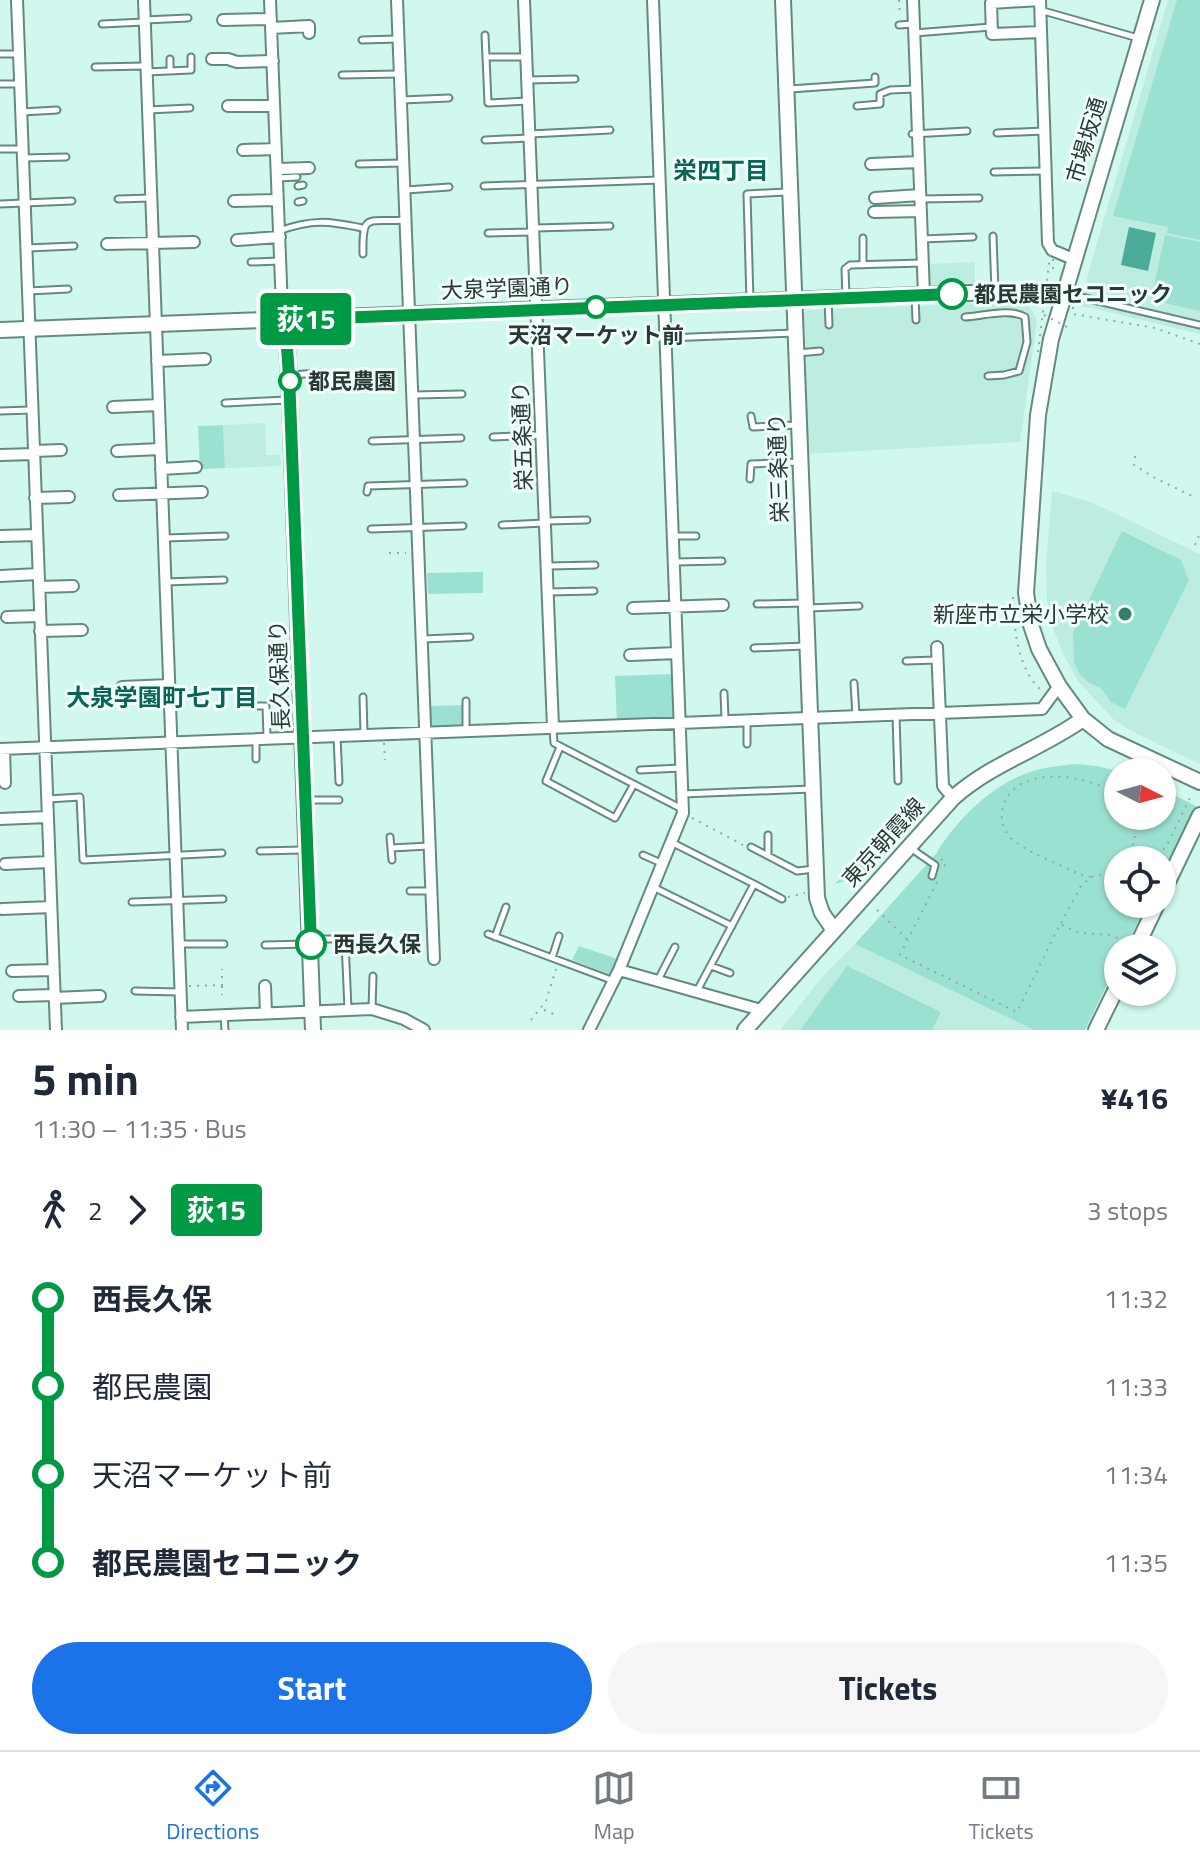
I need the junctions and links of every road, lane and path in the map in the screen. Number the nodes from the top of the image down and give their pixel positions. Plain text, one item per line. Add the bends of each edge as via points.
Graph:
1 (17, 0) edge
2 (144, 0) edge
3 (397, 0) edge
4 (524, 0) edge
5 (653, 0) edge
6 (783, 0) edge
7 (899, 0) edge
8 (913, 0) edge
9 (1152, 0) edge
10 (1040, 3) edge
11 (272, 4) edge
12 (188, 18) dead end
13 (223, 20) dead end
14 (144, 21) junction
15 (271, 23) junction
16 (102, 24) dead end
17 (900, 25) joint
18 (992, 27) junction
19 (914, 29) junction
20 (1041, 32) junction
21 (309, 33) dead end
22 (485, 35) dead end
23 (1139, 38) junction
24 (399, 39) junction
25 (362, 40) dead end
26 (0, 54) edge
27 (19, 54) junction
28 (191, 57) dead end
29 (486, 57) junction
30 (527, 57) junction
31 (170, 59) dead end
32 (212, 59) dead end
33 (273, 61) junction
34 (95, 67) dead end
35 (146, 69) junction
36 (170, 71) junction
37 (400, 74) junction
38 (342, 75) dead end
39 (875, 77) dead end
40 (575, 79) dead end
41 (528, 80) junction
42 (20, 83) junction
43 (0, 84) edge
44 (916, 88) junction
45 (787, 89) junction
46 (449, 98) dead end
47 (401, 101) junction
48 (528, 101) junction
49 (228, 106) dead end
50 (274, 106) junction
51 (857, 106) dead end
52 (190, 108) dead end
53 (57, 110) dead end
54 (148, 110) junction
55 (21, 112) junction
56 (610, 130) dead end
57 (967, 131) dead end
58 (1044, 131) junction
59 (915, 133) junction
60 (997, 133) dead end
61 (530, 136) junction
62 (485, 140) dead end
63 (0, 149) edge
64 (276, 149) junction
65 (243, 150) dead end
66 (22, 153) junction
67 (66, 157) dead end
68 (919, 162) junction
69 (403, 163) junction
70 (359, 164) dead end
71 (871, 164) dead end
72 (309, 168) dead end
73 (1046, 170) junction
74 (994, 172) dead end
75 (277, 173) junction
76 (297, 177) dead end
77 (661, 180) junction
78 (532, 184) junction
79 (484, 186) dead end
80 (449, 187) dead end
81 (404, 190) junction
82 (791, 192) junction
83 (920, 197) junction
84 (151, 198) junction
85 (875, 198) dead end
86 (979, 198) dead end
87 (118, 199) dead end
88 (278, 200) junction
89 (72, 201) dead end
90 (234, 201) dead end
91 (24, 203) junction
92 (0, 204) edge
93 (921, 211) junction
94 (874, 212) dead end
95 (405, 220) junction
96 (610, 226) dead end
97 (362, 228) junction
98 (534, 230) junction
99 (488, 233) dead end
100 (280, 234) junction
101 (993, 236) dead end
102 (973, 237) dead end
103 (863, 238) dead end
104 (922, 239) junction
105 (237, 240) dead end
106 (194, 242) dead end
107 (152, 243) junction
108 (107, 244) dead end
109 (74, 246) dead end
110 (25, 248) junction
111 (363, 254) dead end
112 (1067, 257) junction
113 (280, 261) junction
114 (251, 262) dead end
115 (923, 263) junction
116 (863, 265) junction
117 (68, 289) dead end
118 (27, 291) junction
119 (995, 292) junction
120 (1063, 293) junction
121 (920, 295) junction
122 (828, 298) junction
123 (846, 298) junction
124 (794, 300) junction
125 (750, 301) junction
126 (664, 305) junction
127 (1072, 306) dead end
128 (537, 309) junction
129 (409, 314) junction
130 (1043, 315) junction
131 (965, 317) dead end
132 (285, 320) junction
133 (916, 320) dead end
134 (156, 324) junction
135 (829, 325) dead end
136 (1200, 325) edge
137 (1067, 327) dead end
138 (28, 329) junction
139 (0, 330) edge
140 (795, 333) junction
141 (665, 338) junction
142 (1200, 344) edge
143 (820, 351) dead end
144 (1038, 352) dead end
145 (205, 359) dead end
146 (793, 360) junction
147 (157, 361) junction
148 (320, 373) dead end
149 (289, 375) junction
150 (988, 376) dead end
151 (462, 394) dead end
152 (413, 395) junction
153 (290, 400) junction
154 (225, 403) dead end
155 (34, 404) junction
156 (159, 405) junction
157 (113, 407) dead end
158 (0, 411) edge
159 (751, 416) dead end
160 (798, 425) junction
161 (542, 435) junction
162 (493, 437) dead end
163 (461, 438) dead end
164 (415, 439) junction
165 (372, 441) dead end
166 (160, 449) junction
167 (61, 450) dead end
168 (117, 451) dead end
169 (34, 453) junction
170 (0, 455) edge
171 (1135, 456) dead end
172 (800, 462) junction
173 (196, 467) dead end
174 (161, 469) junction
175 (750, 479) dead end
176 (464, 483) dead end
177 (417, 484) junction
178 (202, 492) dead end
179 (367, 492) dead end
180 (162, 494) junction
181 (119, 495) dead end
182 (69, 497) dead end
183 (1194, 497) dead end
184 (35, 498) junction
185 (587, 520) dead end
186 (545, 522) junction
187 (502, 525) dead end
188 (463, 526) dead end
189 (418, 528) junction
190 (371, 529) dead end
191 (1200, 533) edge
192 (37, 535) junction
193 (0, 536) edge
194 (225, 536) dead end
195 (672, 536) junction
196 (696, 536) dead end
197 (164, 538) junction
198 (1195, 545) dead end
199 (389, 553) dead end
200 (419, 553) junction
201 (722, 561) dead end
202 (673, 562) junction
203 (595, 565) dead end
204 (547, 566) junction
205 (38, 574) junction
206 (0, 576) edge
207 (224, 580) dead end
208 (165, 582) junction
209 (73, 586) dead end
210 (39, 587) junction
211 (594, 591) dead end
212 (548, 592) junction
213 (757, 604) dead end
214 (723, 605) dead end
215 (805, 606) junction
216 (859, 606) dead end
217 (675, 607) junction
218 (633, 608) dead end
219 (39, 616) junction
220 (7, 617) dead end
221 (82, 630) dead end
222 (40, 631) junction
223 (470, 637) dead end
224 (422, 639) junction
225 (807, 646) junction
226 (937, 647) dead end
227 (754, 648) dead end
228 (677, 653) junction
229 (630, 655) dead end
230 (938, 660) junction
231 (906, 661) dead end
232 (854, 683) dead end
233 (169, 685) junction
234 (1059, 686) junction
235 (122, 687) dead end
236 (724, 693) dead end
237 (363, 697) dead end
238 (466, 701) dead end
239 (258, 706) dead end
240 (939, 713) junction
241 (896, 714) junction
242 (856, 716) junction
243 (809, 718) junction
244 (1083, 719) junction
245 (747, 720) junction
246 (725, 721) junction
247 (679, 722) junction
248 (553, 727) junction
249 (466, 731) junction
250 (426, 732) junction
251 (364, 734) junction
252 (384, 734) junction
253 (337, 735) junction
254 (303, 737) junction
255 (261, 738) junction
256 (171, 742) junction
257 (747, 744) dead end
258 (45, 747) junction
259 (560, 747) junction
260 (2, 749) edge
261 (256, 759) dead end
262 (385, 760) dead end
263 (681, 768) junction
264 (640, 770) dead end
265 (898, 781) dead end
266 (339, 782) dead end
267 (1200, 782) edge
268 (5, 783) dead end
269 (634, 784) junction
270 (1104, 787) edge
271 (813, 789) junction
272 (682, 794) junction
273 (953, 798) junction
274 (1190, 798) dead end
275 (47, 799) junction
276 (339, 800) dead end
277 (305, 801) junction
278 (683, 812) junction
279 (1200, 815) edge
280 (47, 817) junction
281 (0, 819) edge
282 (768, 835) dead end
283 (390, 837) dead end
284 (671, 842) junction
285 (430, 846) junction
286 (1166, 846) edge
287 (751, 847) joint
288 (909, 847) junction
289 (391, 848) junction
290 (307, 850) junction
291 (260, 851) dead end
292 (222, 853) dead end
293 (175, 855) junction
294 (643, 855) dead end
295 (768, 856) junction
296 (938, 858) dead end
297 (392, 860) dead end
298 (49, 862) junction
299 (662, 863) junction
300 (5, 864) dead end
301 (1176, 865) edge
302 (816, 869) junction
303 (1104, 874) edge
304 (932, 876) dead end
305 (1091, 877) junction
306 (754, 884) junction
307 (653, 886) junction
308 (410, 891) dead end
309 (431, 891) junction
310 (810, 892) dead end
311 (223, 899) dead end
312 (782, 899) joint
313 (177, 900) junction
314 (132, 902) dead end
315 (51, 907) junction
316 (506, 907) dead end
317 (2, 909) dead end
318 (877, 910) dead end
319 (1060, 924) junction
320 (732, 926) junction
321 (833, 929) junction
322 (488, 934) dead end
323 (1104, 934) edge
324 (559, 936) dead end
325 (495, 937) junction
326 (908, 940) junction
327 (310, 942) junction
328 (178, 944) junction
329 (224, 944) dead end
330 (265, 945) dead end
331 (675, 947) dead end
332 (552, 958) junction
333 (434, 959) dead end
334 (560, 961) junction
335 (711, 966) junction
336 (222, 969) dead end
337 (53, 970) junction
338 (619, 970) junction
339 (12, 971) dead end
340 (730, 973) dead end
341 (373, 976) dead end
342 (658, 980) junction
343 (614, 981) junction
344 (222, 985) junction
345 (265, 986) dead end
346 (180, 989) junction
347 (135, 991) dead end
348 (697, 991) junction
349 (222, 995) dead end
350 (19, 996) dead end
351 (54, 996) junction
352 (100, 996) dead end
353 (1108, 1006) edge
354 (372, 1009) junction
355 (542, 1009) junction
356 (348, 1010) junction
357 (761, 1010) junction
358 (314, 1011) junction
359 (266, 1013) junction
360 (554, 1014) dead end
361 (224, 1015) junction
362 (181, 1017) junction
363 (531, 1020) dead end
364 (56, 1030) edge
365 (182, 1030) edge
366 (225, 1030) edge
367 (313, 1030) edge
368 (424, 1030) edge
369 (589, 1030) edge
370 (745, 1030) edge
371 (1096, 1030) edge

1 - 27 street
2 - 14 street
3 - 24 street
4 - 30 street, 栄五条通り
5 - 77 street
6 - 45 street, 栄三条通り
7 - 17 path
8 - 19 street
9 - 23 street, 市場坂通
10 - 18 street via 991,3
10 - 20 street
10 - 23 lane
11 - 15 street
12 - 14 lane
13 - 15 street
14 - 16 lane
14 - 35 street
15 - 21 street via 309,26
15 - 33 street
17 - 19 lane
18 - 19 lane
18 - 20 street via 992,34
19 - 44 street
20 - 58 street
22 - 29 lane
23 - 112 street, 市場坂通
24 - 25 lane
24 - 37 street
26 - 27 lane
27 - 42 street
28 - 36 lane via 191,70
29 - 30 lane
29 - 48 lane via 488,103
30 - 41 street, 栄五条通り
31 - 36 lane
32 - 33 street
33 - 50 street
34 - 35 lane
35 - 36 lane
35 - 54 street
37 - 38 lane
37 - 47 street
39 - 45 lane via 875,83
40 - 41 lane
41 - 48 street, 栄五条通り
42 - 43 lane
42 - 55 street
44 - 51 lane via 890,90 880,94 880,104
44 - 59 street
45 - 82 street, 栄三条通り
46 - 47 lane
47 - 69 street
48 - 61 street, 栄五条通り
49 - 50 street
50 - 64 street
52 - 54 lane
53 - 55 lane
54 - 84 street
55 - 66 street
56 - 61 lane
57 - 59 lane
58 - 60 lane
58 - 73 street
59 - 68 street
61 - 62 lane
61 - 78 street, 栄五条通り
63 - 66 lane
64 - 65 street
64 - 75 street
66 - 67 lane
66 - 91 street
68 - 71 street
68 - 83 street
69 - 70 lane
69 - 81 street
72 - 75 street
73 - 74 lane
73 - 112 street via 1048,243
75 - 76 lane
75 - 88 street
77 - 78 lane
77 - 126 street
78 - 79 lane
78 - 98 street, 栄五条通り
80 - 81 lane
81 - 95 street
82 - 124 street, 栄三条通り
82 - 125 lane via 747,194
83 - 85 street
83 - 86 lane
83 - 93 street
84 - 87 lane
84 - 107 street
88 - 90 street
88 - 100 street
89 - 91 lane
91 - 92 lane
91 - 110 street
93 - 94 street
93 - 104 street
95 - 97 lane via 371,221
95 - 129 street
96 - 98 lane
97 - 100 lane via 305,222
97 - 111 lane
98 - 99 lane
98 - 128 street, 栄五条通り
100 - 105 street
100 - 113 street
101 - 119 lane
102 - 104 lane
103 - 116 lane
104 - 115 street
106 - 107 street
107 - 108 street
107 - 134 street
109 - 110 lane
110 - 118 street
112 - 120 street, 市場坂通
112 - 130 path, bridge via 1053,276 1050,255
113 - 114 lane
113 - 132 street
115 - 116 lane
115 - 121 street
116 - 123 lane via 845,269
117 - 118 lane
118 - 138 street
119 - 120 street, 大泉学園通り
119 - 121 street, 大泉学園通り
120 - 136 lane
120 - 234 street via 1038,415 1026,593 1039,649
121 - 123 street, 大泉学園通り
121 - 133 lane
122 - 123 street, 大泉学園通り
122 - 124 street, 大泉学園通り
122 - 135 lane
124 - 125 street, 大泉学園通り
124 - 140 street, 栄三条通り
125 - 126 street, 大泉学園通り
126 - 128 street, 大泉学園通り
126 - 141 street
127 - 142 path via 1073,314 1155,328
128 - 129 street, 大泉学園通り
128 - 161 street, 栄五条通り
129 - 132 street, 大泉学園通り
129 - 152 street
130 - 137 path, bridge
130 - 144 path, bridge
131 - 150 lane via 1025,317 1027,342 1019,371
132 - 134 street, 大泉学園通り
132 - 149 street, 長久保通り
134 - 138 street, 大泉学園通り
134 - 147 street
138 - 139 street, 大泉学園通り
138 - 155 street
140 - 141 lane
140 - 146 street, 栄三条通り
141 - 195 street
143 - 146 lane
145 - 147 street
146 - 160 street, 栄三条通り
147 - 156 street
148 - 149 lane
149 - 153 street, 長久保通り
151 - 152 lane
152 - 164 street
153 - 154 lane
153 - 254 street, 長久保通り
155 - 158 lane
155 - 169 street
156 - 157 street
156 - 166 street
159 - 160 lane via 753,427
160 - 172 street, 栄三条通り
161 - 162 lane
161 - 186 street, 栄五条通り
163 - 164 lane
164 - 165 lane
164 - 177 street
166 - 168 street
166 - 174 street
167 - 169 street
169 - 170 street
169 - 184 street
171 - 183 path via 1134,465
172 - 175 lane via 751,464
172 - 215 street, 栄三条通り
173 - 174 street
174 - 180 street
176 - 177 lane
177 - 179 lane via 368,486
177 - 189 street
178 - 180 street
180 - 181 street
180 - 197 street
182 - 184 street
184 - 192 street
185 - 186 lane
186 - 187 lane
186 - 204 street, 栄五条通り
188 - 189 lane
189 - 190 lane
189 - 200 street
191 - 198 path
192 - 193 street
192 - 205 street
194 - 197 lane
195 - 196 lane
195 - 202 street
197 - 208 street
199 - 200 path
200 - 224 street
201 - 202 lane
202 - 217 street
203 - 204 lane
204 - 212 street, 栄五条通り
205 - 206 street
205 - 210 street
207 - 208 lane
208 - 233 street
209 - 210 street
210 - 219 street
211 - 212 lane
212 - 248 street, 栄五条通り
213 - 215 lane
214 - 217 street
215 - 216 lane
215 - 225 street, 栄三条通り
217 - 218 street
217 - 228 street
219 - 220 street
219 - 222 street
221 - 222 street
222 - 258 street
223 - 224 lane
224 - 250 street
225 - 227 lane
225 - 243 street, 栄三条通り
226 - 230 street
228 - 229 street
228 - 247 street
230 - 231 lane
230 - 240 street
232 - 242 lane
233 - 235 street
233 - 256 street
234 - 240 street via 1042,709
234 - 244 street
236 - 246 lane
237 - 251 lane
238 - 249 lane
239 - 255 lane via 266,706
240 - 241 street
240 - 273 street via 943,786
241 - 242 street
241 - 265 lane
242 - 243 street
243 - 245 street
243 - 271 street, 栄三条通り
244 - 267 street via 1108,739
244 - 273 street, 東京朝霞線 via 1003,762
245 - 246 street
245 - 257 lane
246 - 247 street
247 - 248 street
247 - 263 street
248 - 249 street
248 - 259 lane via 554,743
249 - 250 street
250 - 252 street
250 - 285 street
251 - 252 street
251 - 253 street
252 - 262 path
253 - 254 street
253 - 266 lane
254 - 255 street
254 - 277 street, 長久保通り
255 - 256 street
255 - 261 lane
256 - 258 street
256 - 293 street
258 - 260 street
258 - 275 street
259 - 269 lane
259 - 269 lane via 546,781 615,818
260 - 268 street
263 - 264 lane
263 - 272 street
269 - 278 lane
270 - 305 path via 1070,776 1049,777 1016,788 1003,805 1002,824 1012,839
271 - 272 lane
271 - 302 street, 栄三条通り
272 - 278 street
273 - 288 street, 東京朝霞線
274 - 286 path
275 - 280 street
275 - 293 lane via 80,797 83,860
276 - 277 lane
277 - 290 street, 長久保通り
278 - 284 street
278 - 287 path
279 - 301 street
280 - 281 street
280 - 298 street
282 - 295 lane
283 - 289 lane
284 - 299 street
284 - 306 lane
285 - 289 lane
285 - 309 street
287 - 295 lane
288 - 304 lane via 935,865
288 - 321 street, 東京朝霞線
289 - 297 lane
290 - 291 lane
290 - 327 street, 長久保通り
292 - 293 lane
293 - 313 street
294 - 299 lane
295 - 302 lane via 797,871
296 - 326 path via 946,863
298 - 300 street
298 - 315 street
299 - 307 street
302 - 321 street, 栄三条通り via 818,905
303 - 305 path
305 - 319 path
306 - 312 lane
306 - 320 lane
307 - 320 lane
307 - 338 street
308 - 309 lane
309 - 333 street
310 - 312 path
311 - 313 lane
313 - 314 lane
313 - 328 street
315 - 317 street
315 - 337 street
316 - 325 lane
318 - 326 path
319 - 323 path via 1079,933
319 - 326 path via 1017,1012 900,955
320 - 335 lane
321 - 357 street, 東京朝霞線
322 - 325 lane
324 - 332 lane
325 - 332 lane
327 - 330 lane
327 - 356 lane via 345,941
327 - 358 street, 長久保通り
328 - 329 lane
328 - 346 street
331 - 342 lane
332 - 334 lane
334 - 343 lane
334 - 355 path
335 - 340 lane
335 - 348 lane
336 - 344 path
337 - 339 street
337 - 351 street
338 - 342 street
338 - 343 street
341 - 354 lane
342 - 348 street
343 - 369 street
344 - 346 path
344 - 349 path
345 - 359 street
346 - 347 lane
346 - 362 street
348 - 357 street
350 - 351 street
351 - 352 street
351 - 364 street
353 - 371 street
354 - 356 street
354 - 368 street
355 - 360 path
355 - 363 path
356 - 358 street
357 - 370 street, 東京朝霞線
358 - 359 street
358 - 367 street, 長久保通り
359 - 361 street
361 - 362 street
361 - 366 lane
362 - 365 street

